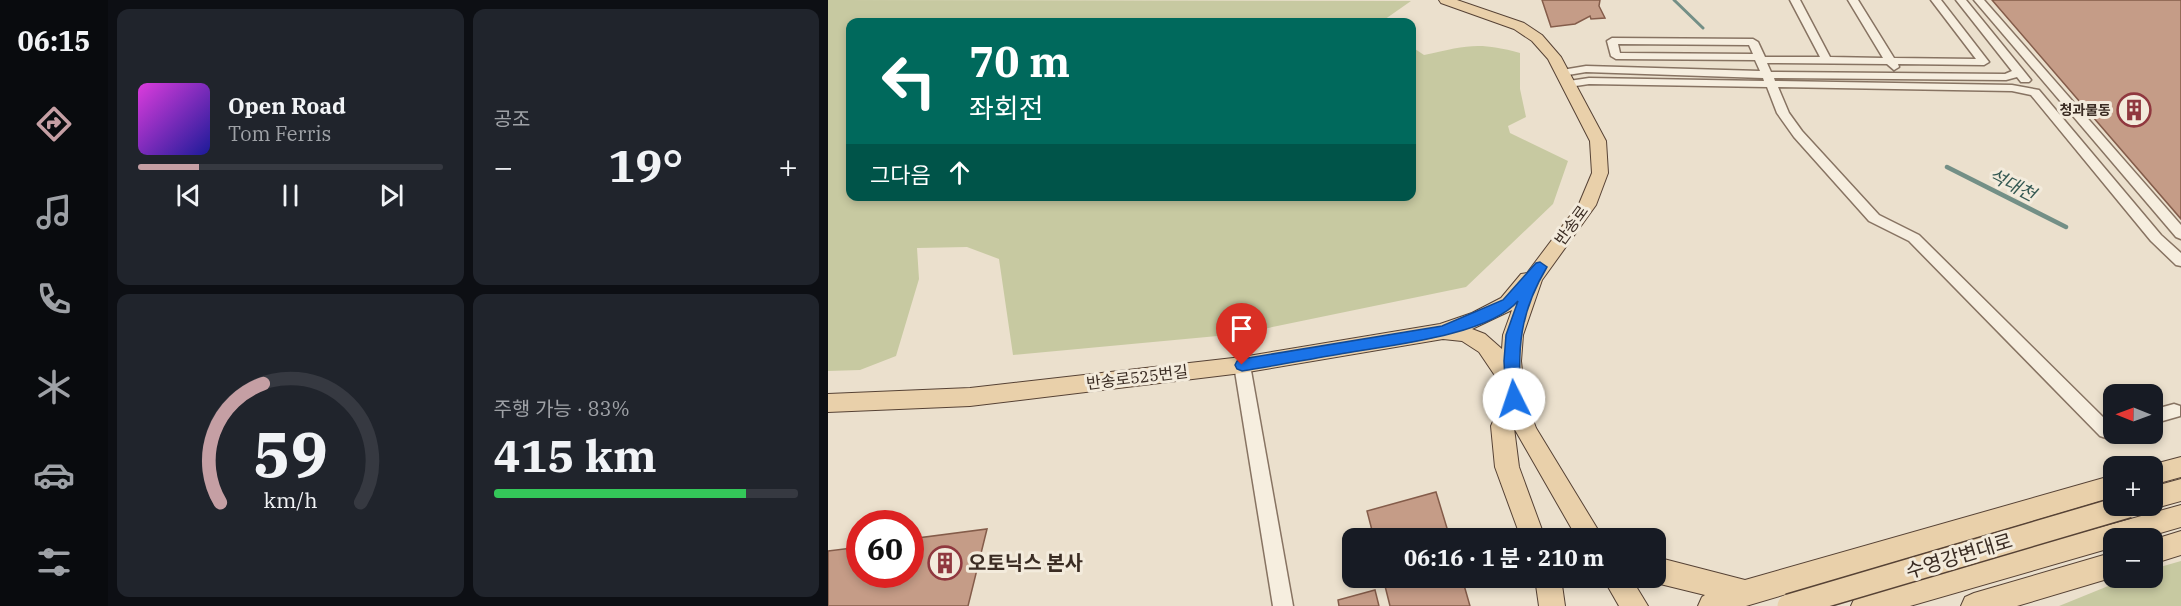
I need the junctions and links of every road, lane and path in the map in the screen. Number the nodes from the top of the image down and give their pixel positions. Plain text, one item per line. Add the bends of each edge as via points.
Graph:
1 (1445, 0) edge
2 (1795, 0) edge
3 (1853, 0) edge
4 (1936, 0) edge
5 (1961, 0) edge
6 (1979, 0) edge
7 (1760, 59) junction
8 (1827, 61) junction
9 (1891, 62) junction
10 (2019, 72) junction
11 (1900, 76) junction
12 (1566, 78) junction
13 (1770, 80) junction
14 (1907, 87) junction
15 (2035, 92) junction
16 (2181, 234) edge
17 (2181, 261) edge
18 (1540, 267) junction
19 (1443, 331) junction
20 (1242, 365) junction
21 (1513, 392) junction
22 (828, 403) edge
23 (2174, 411) dead end
24 (2163, 414) edge
25 (2103, 428) edge
26 (2181, 466) edge
27 (2163, 472) edge
28 (2103, 489) edge
29 (2181, 490) edge
30 (2163, 495) edge
31 (2103, 513) edge
32 (2177, 517) edge
33 (1529, 528) edge
34 (1585, 528) edge
35 (2181, 543) edge
36 (2163, 549) edge
37 (2103, 567) edge
38 (1666, 573) edge
39 (1549, 588) edge
40 (1623, 588) edge
41 (1746, 593) junction
42 (1283, 606) edge
43 (1552, 606) edge
44 (1635, 606) edge
45 (1711, 606) edge
46 (1789, 606) edge
47 (1864, 606) edge
48 (1974, 606) edge

1 - 12 main road, 반송로 via 1519,26 1537,38
2 - 8 street
3 - 9 street
4 - 9 street via 1984,63
5 - 10 street
6 - 16 street
7 - 7 street via 1616,56 1612,41 1753,42
7 - 8 street
7 - 13 street
8 - 9 street
9 - 11 street
10 - 11 street via 2006,77
10 - 15 street
11 - 13 street
11 - 14 street
12 - 13 street
12 - 18 main road, 반송로 via 1598,141 1600,173 1587,205
13 - 14 street
13 - 25 street via 1783,113 1837,180 1874,218 1914,238
14 - 15 street via 2012,88
15 - 17 street via 2156,237
18 - 19 main road via 1508,303
18 - 21 main road, 반송로 via 1513,335
19 - 20 main road, 반송로525번길
19 - 21 main road via 1460,331 1476,338 1495,356
20 - 22 main road, 반송로525번길 via 970,397
20 - 42 street
21 - 33 main road via 1502,426 1507,467
21 - 34 main road, 반송로 via 1526,432
23 - 24 street
26 - 27 main road
28 - 41 main road
29 - 30 main road
31 - 46 main road, 수영강변대로, bridge
32 - 47 main road
35 - 36 main road
37 - 48 main road
38 - 41 main road
39 - 43 main road
40 - 44 main road
41 - 45 main road

